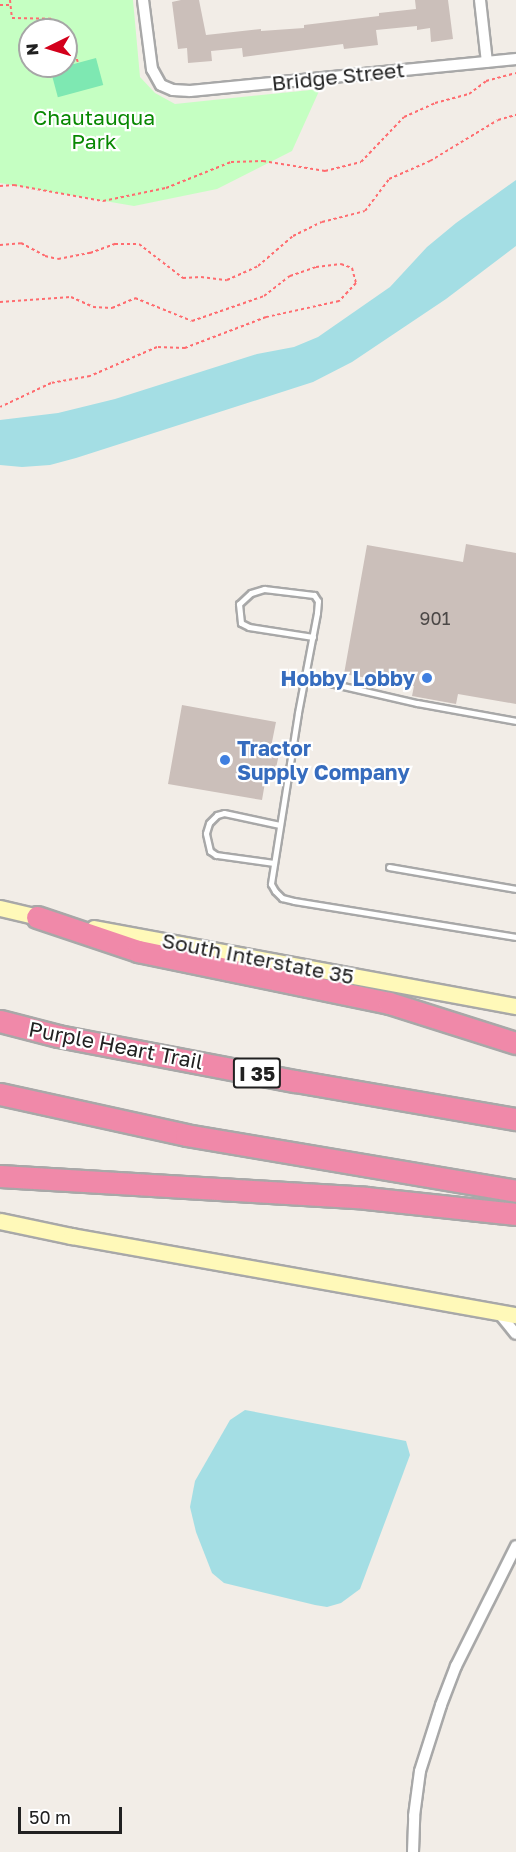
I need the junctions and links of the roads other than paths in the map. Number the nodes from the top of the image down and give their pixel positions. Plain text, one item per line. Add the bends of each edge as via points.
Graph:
1 (143, 0) edge
2 (480, 0) edge
3 (516, 59) edge
4 (487, 62) junction
5 (312, 637) junction
6 (304, 677) junction
7 (516, 721) edge
8 (280, 825) junction
9 (274, 864) junction
10 (389, 867) dead end
11 (516, 889) edge
12 (0, 908) edge
13 (37, 917) junction
14 (516, 937) edge
15 (516, 1007) edge
16 (0, 1021) edge
17 (516, 1043) edge
18 (0, 1094) edge
19 (516, 1119) edge
20 (0, 1176) edge
21 (516, 1191) edge
22 (516, 1214) edge
23 (0, 1221) edge
24 (498, 1312) junction
25 (516, 1315) edge
26 (516, 1334) edge
27 (516, 1546) edge
28 (413, 1852) edge

1 - 4 street, Bridge Street via 151,63 161,85 172,90
2 - 4 street
3 - 4 street, Bridge Street
5 - 5 lane via 318,601 314,595 264,589 251,593 239,604 240,623
5 - 6 lane
6 - 7 lane
6 - 8 lane
8 - 9 lane
8 - 9 lane via 224,813 209,823 206,833 210,851 216,855
9 - 14 lane via 271,884 282,898
10 - 11 lane
12 - 13 main road, South Interstate 35
13 - 15 main road, South Interstate 35
13 - 17 highway via 138,951 389,1004
16 - 19 highway, Purple Heart Trail / I 35 via 58,1036
18 - 21 highway via 186,1135
20 - 22 highway via 375,1199
23 - 24 main road
24 - 25 main road
24 - 26 street
27 - 28 street via 456,1666 441,1705 420,1771

